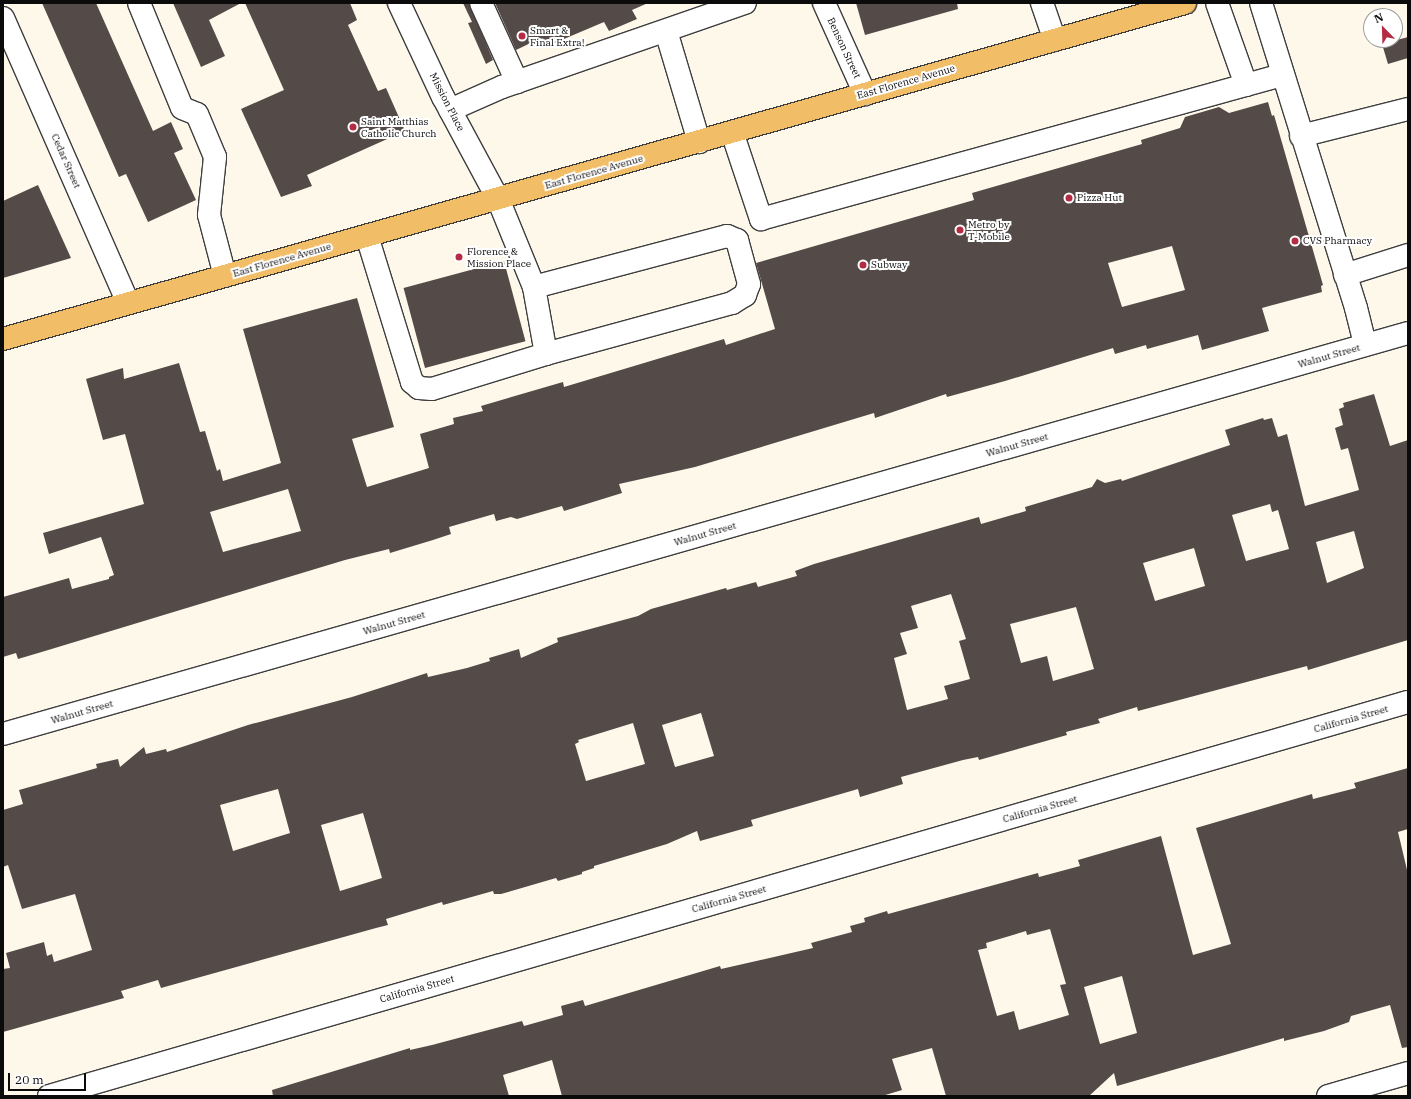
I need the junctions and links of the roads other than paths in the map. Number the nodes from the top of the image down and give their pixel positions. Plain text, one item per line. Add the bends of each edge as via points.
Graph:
1 (139, 3) edge
2 (399, 3) edge
3 (481, 3) edge
4 (745, 3) edge
5 (824, 3) edge
6 (1042, 3) edge
7 (1185, 3) edge
8 (1217, 3) edge
9 (1261, 3) edge
10 (3, 18) edge
11 (666, 32) junction
12 (1055, 40) junction
13 (1282, 75) junction
14 (517, 82) junction
15 (1246, 85) junction
16 (865, 94) junction
17 (1408, 109) edge
18 (450, 110) junction
19 (732, 132) junction
20 (1301, 136) junction
21 (699, 142) junction
22 (498, 199) junction
23 (367, 236) junction
24 (1408, 255) edge
25 (1345, 275) junction
26 (225, 276) junction
27 (534, 287) junction
28 (128, 303) junction
29 (1408, 333) edge
30 (3, 339) edge
31 (1365, 345) junction
32 (546, 354) junction
33 (1408, 702) edge
34 (3, 734) edge
35 (1408, 1073) edge
36 (49, 1096) edge
37 (1328, 1096) edge

1 - 26 street via 182,108 197,114 215,157 208,215
2 - 18 street, Mission Place
3 - 14 street
4 - 11 street
5 - 16 street, Benson Street
6 - 12 street
7 - 12 main road, East Florence Avenue
8 - 15 street
9 - 13 street
10 - 28 street, Cedar Street
11 - 14 street
11 - 21 street
12 - 16 main road, East Florence Avenue
13 - 15 street
13 - 20 street
14 - 18 street
15 - 19 street via 761,219
16 - 19 main road, East Florence Avenue
17 - 20 street
18 - 22 street, Mission Place
19 - 21 main road, East Florence Avenue
20 - 25 street
21 - 22 main road, East Florence Avenue
22 - 23 main road, East Florence Avenue
22 - 27 street, Mission Place
23 - 26 main road, East Florence Avenue
23 - 32 street via 412,382 419,388 432,389
24 - 25 street
25 - 31 street
26 - 28 main road, East Florence Avenue
27 - 32 street, Mission Place
27 - 32 street via 727,236 737,240 749,284 745,295 732,303
28 - 30 main road, East Florence Avenue
29 - 31 street, Walnut Street
31 - 34 street, Walnut Street
33 - 36 street, California Street
35 - 37 street

